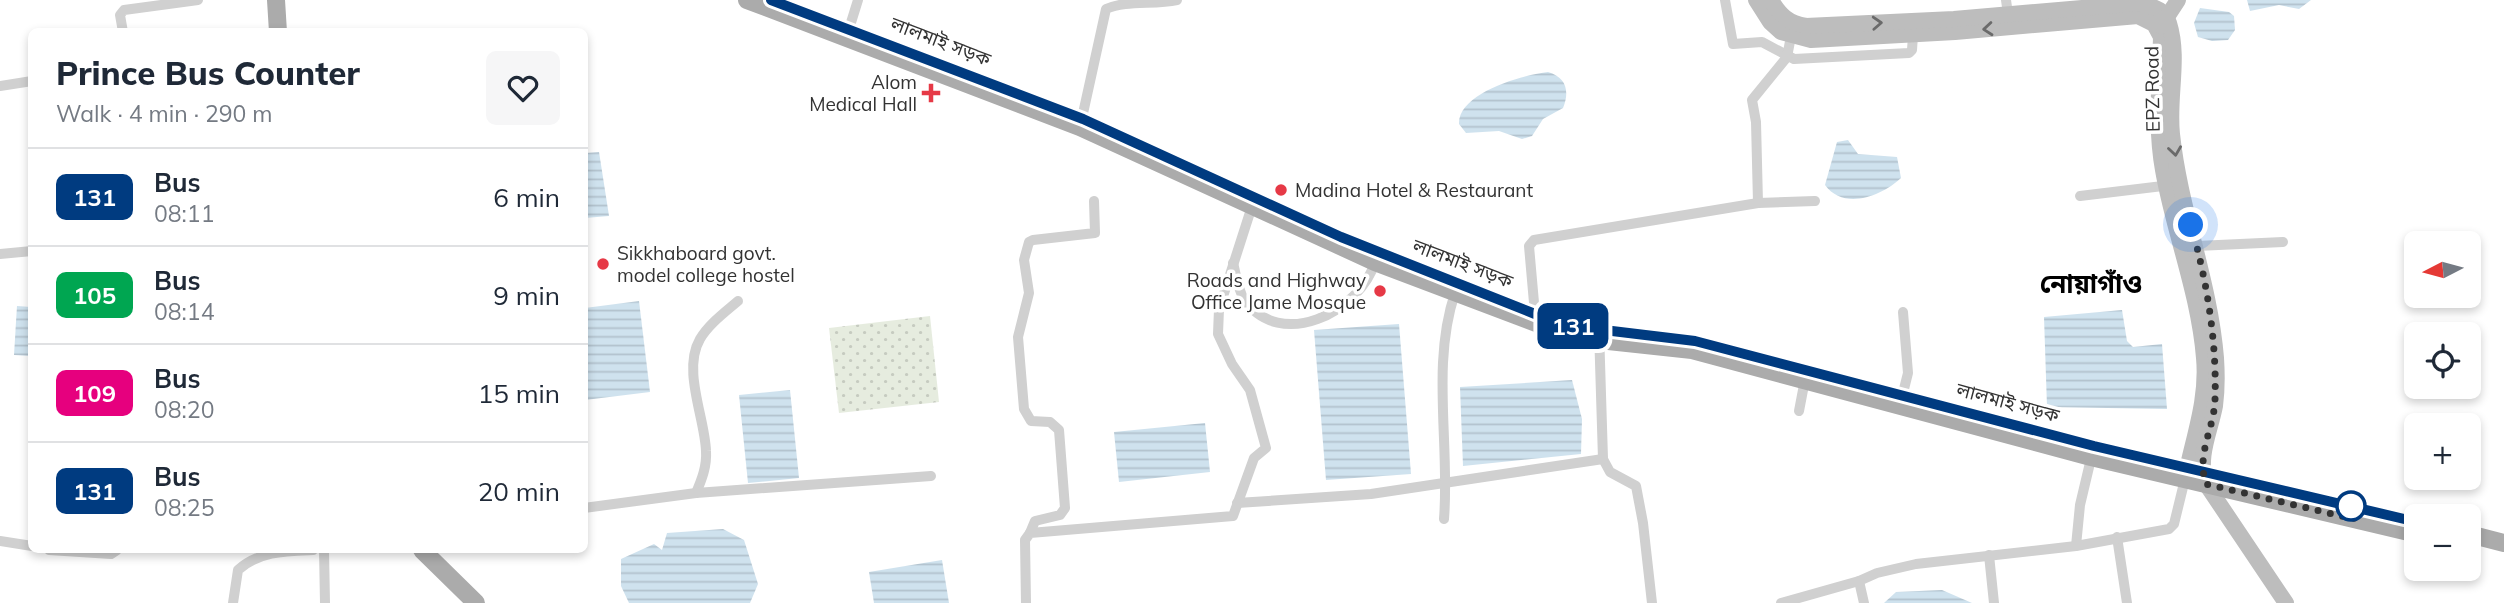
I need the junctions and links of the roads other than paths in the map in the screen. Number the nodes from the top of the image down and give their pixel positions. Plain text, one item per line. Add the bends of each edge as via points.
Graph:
1 (198, 0) edge
2 (747, 0) edge
3 (771, 0) edge
4 (858, 0) edge
5 (1177, 0) edge
6 (1725, 0) edge
7 (1756, 0) edge
8 (1770, 0) edge
9 (2178, 0) edge
10 (271, 5) edge
11 (2007, 7) edge
12 (2162, 24) junction
13 (1954, 26) junction
14 (122, 28) edge
15 (268, 28) edge
16 (277, 28) edge
17 (849, 29) junction
18 (1792, 30) junction
19 (1913, 35) junction
20 (1787, 57) junction
21 (28, 82) edge
22 (0, 86) edge
23 (1082, 123) junction
24 (2173, 185) junction
25 (2080, 196) dead end
26 (1094, 201) dead end
27 (1815, 201) dead end
28 (1253, 203) junction
29 (1758, 203) junction
30 (2284, 242) dead end
31 (2197, 246) junction
32 (28, 251) edge
33 (0, 254) edge
34 (1233, 261) junction
35 (1375, 262) junction
36 (2195, 272) junction
37 (1455, 293) junction
38 (738, 301) dead end
39 (1903, 312) dead end
40 (1535, 314) junction
41 (1599, 335) junction
42 (1806, 373) junction
43 (1901, 400) junction
44 (1799, 411) dead end
45 (2093, 451) junction
46 (1603, 459) junction
47 (2195, 475) junction
48 (931, 476) dead end
49 (1447, 483) junction
50 (696, 493) junction
51 (1237, 503) junction
52 (588, 507) edge
53 (1444, 519) dead end
54 (2404, 519) edge
55 (2404, 531) edge
56 (1030, 533) junction
57 (2117, 537) junction
58 (2481, 537) edge
59 (0, 541) edge
60 (2504, 543) edge
61 (28, 545) edge
62 (2076, 546) junction
63 (2481, 549) edge
64 (277, 553) edge
65 (323, 553) edge
66 (425, 553) edge
67 (2504, 554) edge
68 (1989, 555) junction
69 (1859, 581) junction
70 (233, 603) edge
71 (325, 603) edge
72 (476, 603) edge
73 (1026, 603) edge
74 (1652, 603) edge
75 (1781, 603) edge
76 (1864, 603) edge
77 (1994, 603) edge
78 (2127, 603) edge
79 (2286, 603) edge

1 - 14 street via 124,10 120,15
2 - 23 main road, লালমাই সড়ক
3 - 17 main road, লালমাই সড়ক
4 - 17 street
5 - 23 street via 1106,9
6 - 20 street via 1733,44 1762,41
7 - 18 main road via 1770,22
8 - 18 main road
9 - 12 main road
10 - 15 main road
10 - 16 main road
11 - 12 main road, EPZ Road via 2140,4 2161,9
11 - 13 main road, EPZ Road
12 -> 13 main road, EPZ Road via 2138,16
12 - 24 main road, EPZ Road via 2173,39
18 -> 13 main road, EPZ Road
13 - 19 main road, EPZ Road
17 - 23 main road, লালমাই সড়ক
18 - 19 main road, EPZ Road via 1811,40
18 - 20 street
19 - 20 street via 1909,53
20 - 29 street via 1752,100
21 - 22 street
23 - 28 main road, লালমাই সড়ক
24 - 25 street
24 - 31 main road, EPZ Road
24 - 36 main road, EPZ Road
26 - 56 street via 1095,233 1033,240 1024,256 1029,293 1018,337 1024,409 1031,421 1050,422 1059,430 1065,508 1060,515 1035,521
27 - 29 street
28 - 34 street
28 - 35 main road, লালমাই সড়ক
28 - 40 main road, লালমাই সড়ক
29 - 40 street via 1534,240 1529,246
30 - 31 street
31 - 36 main road, EPZ Road
32 - 33 street
34 - 35 street via 1243,298 1260,316 1295,324 1343,307 1370,279
34 - 51 street via 1219,309 1218,334 1250,390 1266,444 1263,453 1254,458
35 - 37 main road, লালমাই সড়ক
36 - 47 main road, EPZ Road via 2210,359
37 - 41 main road, লালমাই সড়ক via 1521,319
37 - 49 street via 1447,316 1444,363
38 - 50 street via 698,341 694,363 706,454
39 - 43 street via 1908,373
40 - 41 main road, লালমাই সড়ক
41 - 42 main road, লালমাই সড়ক
41 - 46 street
42 - 43 main road, লালমাই সড়ক
42 - 44 street
43 - 45 main road, লালমাই সড়ক
45 - 47 main road, লালমাই সড়ক
45 - 62 street
46 - 49 street
46 - 74 street via 1610,472 1636,486
47 - 54 main road, লালমাই সড়ক
47 - 55 main road, লালমাই সড়ক
47 - 57 street via 2169,529
47 - 79 main road
48 - 50 street
49 - 51 street via 1371,494
49 - 53 street
50 - 52 street
51 - 56 street via 1229,517
56 - 73 street via 1025,540
57 - 62 street
57 - 78 street
58 - 60 main road
59 - 61 street
62 - 68 street
63 - 67 main road
64 - 70 street via 238,570
65 - 71 street
66 - 72 main road
68 - 69 street via 1916,564
68 - 77 street
69 - 75 street
69 - 76 street

